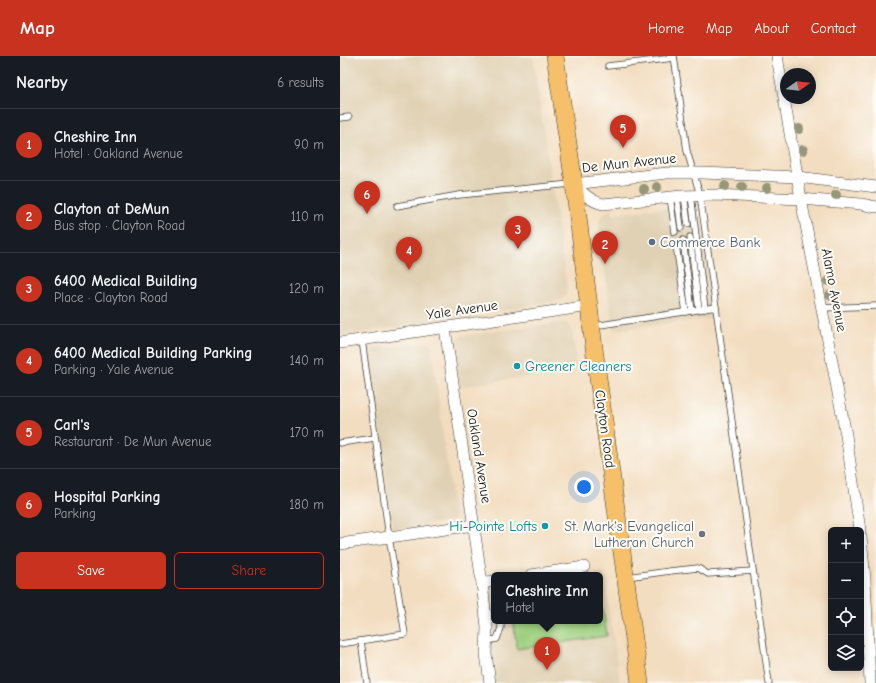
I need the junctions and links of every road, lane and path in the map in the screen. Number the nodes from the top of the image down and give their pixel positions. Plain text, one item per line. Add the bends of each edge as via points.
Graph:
1 (555, 56) edge
2 (777, 56) edge
3 (674, 57) edge
4 (608, 66) dead end
5 (349, 117) dead end
6 (340, 118) edge
7 (693, 173) junction
8 (798, 177) junction
9 (574, 184) junction
10 (876, 187) edge
11 (684, 196) junction
12 (801, 199) junction
13 (397, 206) dead end
14 (876, 207) edge
15 (688, 224) dead end
16 (681, 228) dead end
17 (674, 232) dead end
18 (690, 237) dead end
19 (683, 240) dead end
20 (676, 244) dead end
21 (588, 306) junction
22 (876, 306) edge
23 (716, 307) junction
24 (822, 308) junction
25 (702, 309) junction
26 (692, 311) junction
27 (686, 312) junction
28 (591, 326) junction
29 (444, 328) junction
30 (362, 340) junction
31 (340, 343) edge
32 (376, 438) junction
33 (340, 443) edge
34 (474, 525) junction
35 (860, 527) edge
36 (389, 537) junction
37 (340, 544) edge
38 (863, 563) edge
39 (584, 567) dead end
40 (753, 571) junction
41 (551, 572) edge
42 (625, 577) junction
43 (491, 582) edge
44 (482, 583) junction
45 (501, 624) edge
46 (362, 641) junction
47 (486, 641) junction
48 (340, 644) edge
49 (367, 683) edge
50 (490, 683) edge
51 (640, 683) edge
52 (768, 683) edge
53 (870, 683) edge

1 - 9 main road, Clayton Road
2 - 8 street, Alamo Avenue
3 - 4 lane
3 - 7 lane via 687,151
5 - 6 lane
7 - 8 street, De Mun Avenue
7 - 9 street, De Mun Avenue via 667,173
7 - 11 lane
8 - 10 street, De Mun Avenue
8 - 12 street, Alamo Avenue
9 - 11 street, De Mun Avenue via 588,198 603,204
9 - 13 lane via 460,195
9 - 21 main road, Clayton Road
11 - 12 street, De Mun Avenue
11 - 15 lane
11 - 16 lane
11 - 17 lane
11 - 23 lane
11 - 25 lane
12 - 14 street, De Mun Avenue
12 - 24 street, Alamo Avenue
18 - 25 lane
19 - 26 lane
20 - 27 lane
21 - 28 main road, Clayton Road
21 - 29 street, Yale Avenue
22 - 24 lane
23 - 25 lane
23 - 40 lane
24 - 35 street, Alamo Avenue via 846,435
25 - 26 lane
26 - 27 lane
27 - 28 lane
28 - 42 main road, Clayton Road
29 - 30 street, Yale Avenue
29 - 34 street, Oakland Avenue
30 - 31 street, Yale Avenue
30 - 32 lane
32 - 33 lane
32 - 36 lane
34 - 36 street
34 - 44 street, Oakland Avenue
36 - 37 street
36 - 46 lane via 405,634
38 - 53 street
39 - 41 street
40 - 42 lane via 708,574 698,568
40 - 52 lane
42 - 51 main road, Clayton Road
43 - 44 street
44 - 47 street, Oakland Avenue
45 - 47 lane via 496,640
46 - 48 lane
46 - 49 lane
47 - 50 street, Oakland Avenue

